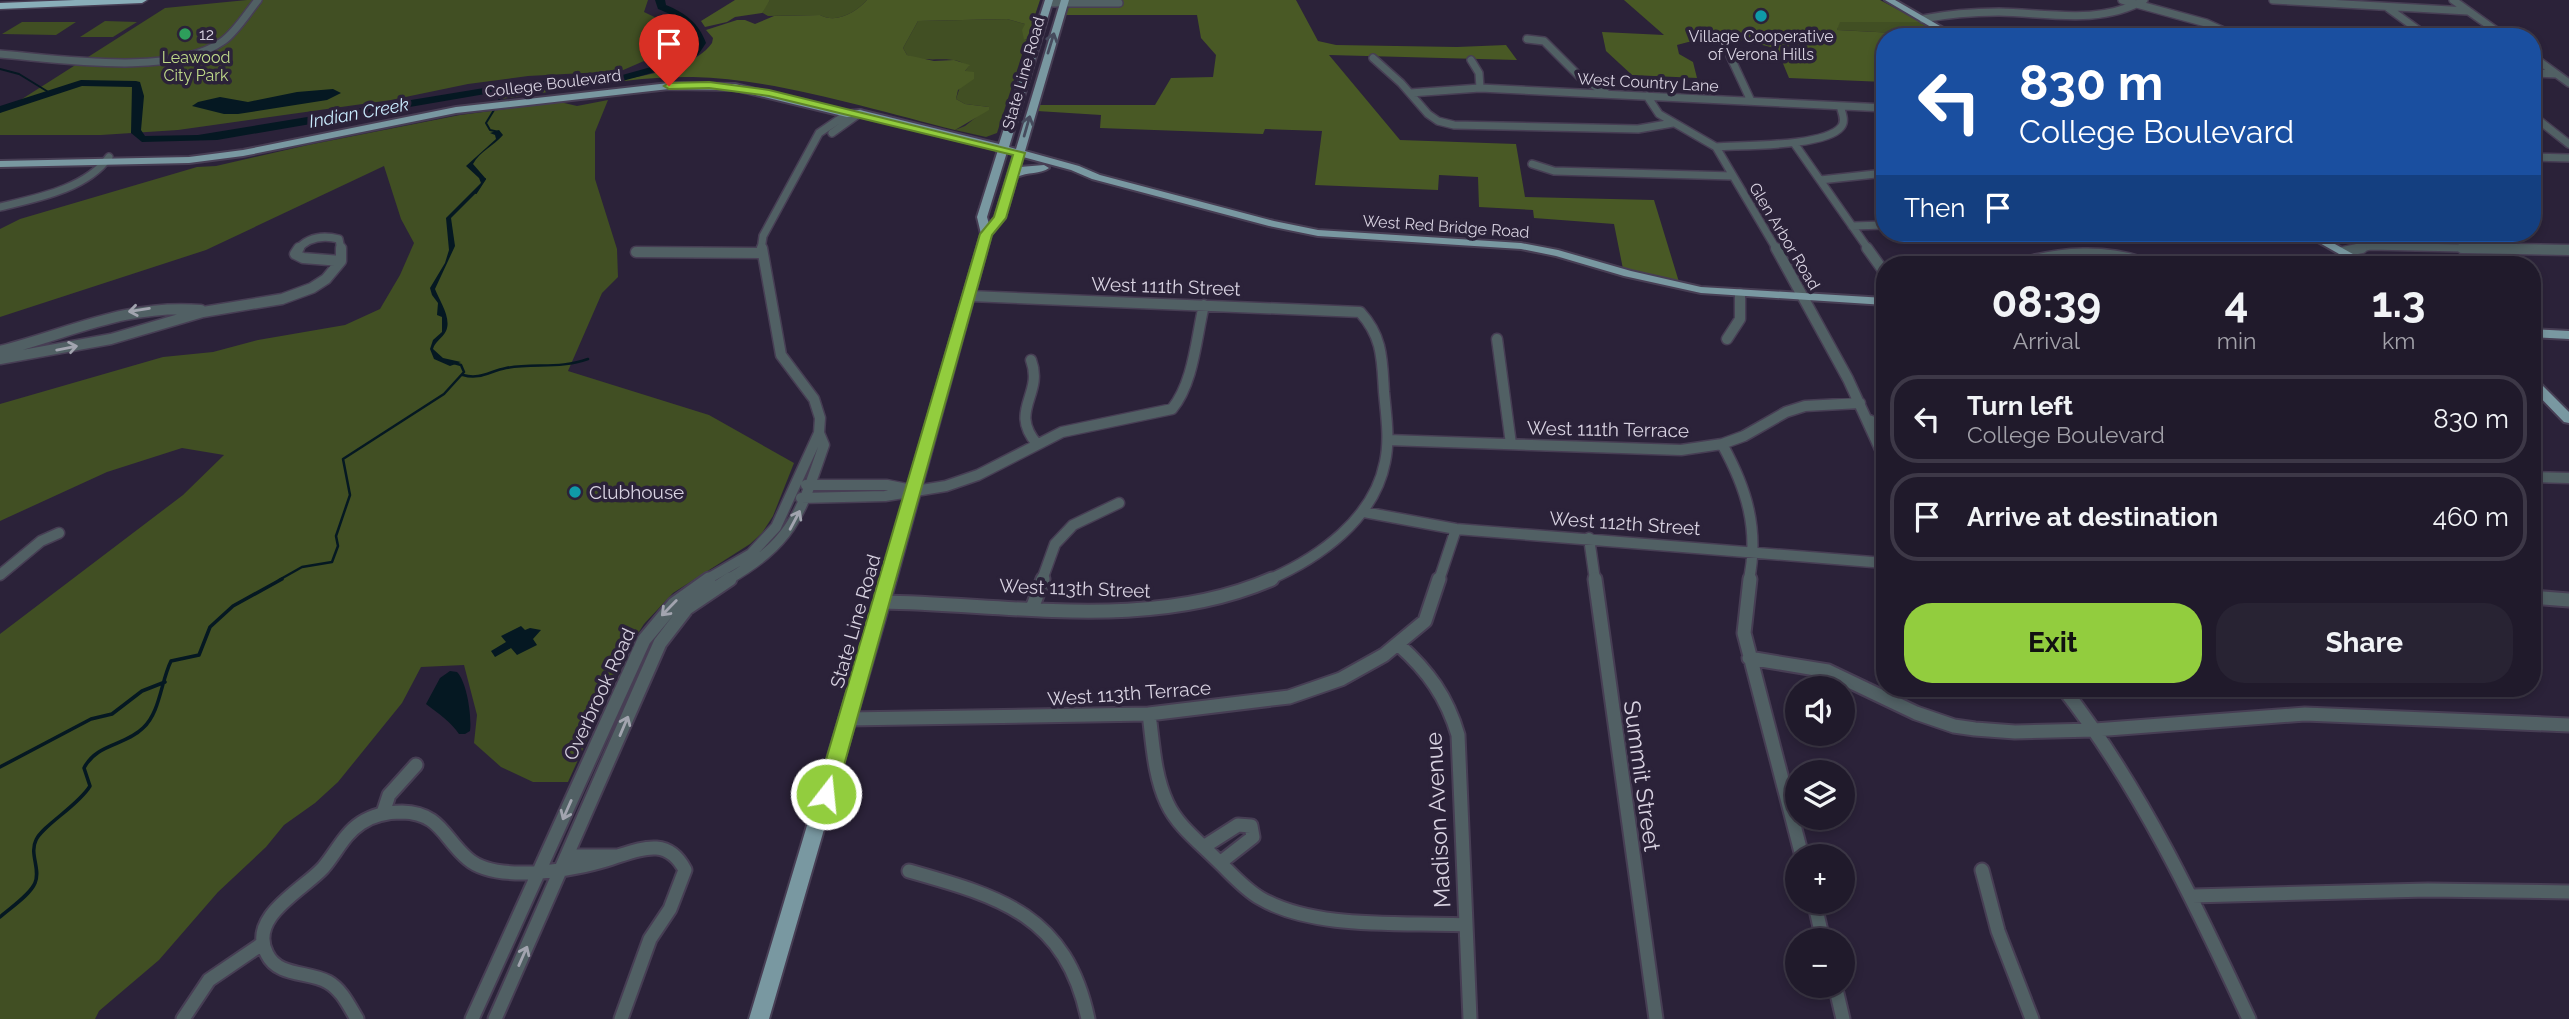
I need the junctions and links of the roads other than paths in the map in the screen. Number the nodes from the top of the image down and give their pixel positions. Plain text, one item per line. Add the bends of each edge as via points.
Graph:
1 (142, 0) edge
2 (1889, 0) edge
3 (2122, 0) edge
4 (2273, 0) edge
5 (2453, 0) edge
6 (257, 1) edge
7 (1049, 1) edge
8 (1064, 2) edge
9 (2142, 2) edge
10 (1119, 3) dead end
11 (0, 6) edge
12 (2388, 8) junction
13 (2469, 11) junction
14 (1923, 19) junction
15 (1939, 28) edge
16 (2217, 28) edge
17 (2416, 28) edge
18 (2493, 28) edge
19 (1527, 38) dead end
20 (0, 54) edge
21 (1730, 55) dead end
22 (1373, 58) dead end
23 (1471, 60) dead end
24 (2541, 63) edge
25 (2541, 73) edge
26 (2556, 74) junction
27 (2569, 74) edge
28 (2569, 83) edge
29 (1480, 88) junction
30 (1410, 93) junction
31 (1609, 95) junction
32 (1647, 96) junction
33 (1751, 101) junction
34 (1840, 106) junction
35 (1876, 108) edge
36 (854, 115) junction
37 (1673, 123) junction
38 (2541, 123) edge
39 (1009, 129) junction
40 (968, 139) junction
41 (1794, 143) junction
42 (2569, 144) edge
43 (1716, 147) junction
44 (1001, 153) junction
45 (1018, 157) junction
46 (2541, 157) edge
47 (2569, 158) edge
48 (104, 161) junction
49 (0, 164) edge
50 (1532, 164) dead end
51 (1044, 168) junction
52 (1876, 174) edge
53 (1014, 175) junction
54 (1090, 176) junction
55 (1733, 176) junction
56 (1820, 180) junction
57 (0, 205) edge
58 (1876, 225) edge
59 (1852, 226) junction
60 (986, 234) junction
61 (2325, 242) edge
62 (2569, 250) edge
63 (636, 252) dead end
64 (2343, 252) junction
65 (761, 253) junction
66 (2085, 256) edge
67 (2121, 256) edge
68 (2350, 256) edge
69 (1876, 260) edge
70 (343, 261) junction
71 (1740, 294) junction
72 (970, 296) junction
73 (1807, 298) junction
74 (1876, 302) edge
75 (1204, 305) junction
76 (207, 311) junction
77 (2541, 326) edge
78 (2569, 328) edge
79 (2541, 334) edge
80 (2569, 335) edge
81 (1497, 339) dead end
82 (1727, 339) dead end
83 (0, 351) edge
84 (0, 359) edge
85 (1031, 360) dead end
86 (2541, 392) edge
87 (1860, 403) junction
88 (1869, 419) junction
89 (2569, 419) edge
90 (1876, 422) edge
91 (1876, 437) edge
92 (1388, 440) junction
93 (1037, 444) junction
94 (1511, 444) junction
95 (1722, 444) junction
96 (2541, 477) edge
97 (2569, 478) edge
98 (803, 485) junction
99 (914, 491) junction
100 (792, 498) junction
101 (806, 498) junction
102 (1119, 503) dead end
103 (1364, 512) junction
104 (1456, 529) junction
105 (59, 533) dead end
106 (1589, 538) junction
107 (1754, 551) junction
108 (1876, 562) edge
109 (0, 575) edge
110 (2541, 598) edge
111 (2569, 600) edge
112 (883, 602) junction
113 (1033, 607) junction
114 (1399, 645) junction
115 (1749, 658) junction
116 (1876, 694) edge
117 (1882, 697) edge
118 (2070, 697) edge
119 (1149, 714) junction
120 (848, 719) junction
121 (2569, 725) edge
122 (2095, 729) junction
123 (416, 765) dead end
124 (383, 813) junction
125 (1799, 844) edge
126 (1205, 846) junction
127 (1221, 862) junction
128 (564, 863) junction
129 (1982, 870) dead end
130 (540, 871) junction
131 (909, 871) dead end
132 (2569, 892) edge
133 (2192, 896) junction
134 (1465, 925) junction
135 (262, 944) junction
136 (1838, 998) edge
137 (183, 1019) edge
138 (357, 1019) edge
139 (472, 1019) edge
140 (495, 1019) edge
141 (621, 1019) edge
142 (759, 1019) edge
143 (1088, 1019) edge
144 (1470, 1019) edge
145 (1656, 1019) edge
146 (1843, 1019) edge
147 (2032, 1019) edge
148 (2249, 1019) edge

1 - 11 highway
2 - 14 main road
3 - 9 street
4 - 12 street
5 - 13 street
6 - 20 street via 235,31 209,48 172,60
7 - 8 street
7 - 39 main road, State Line Road
8 - 10 street
45 -> 8 main road, State Line Road
9 - 14 street via 2107,12 1971,12
9 - 16 street
12 - 13 street
12 - 17 street
13 - 18 street
14 - 15 main road
19 - 31 street via 1544,41 1580,77
21 - 33 street
22 - 30 street
23 - 29 street via 1479,73
24 - 26 street
25 - 26 street
26 - 27 street
26 - 28 street
29 - 30 street, West Country Lane
29 - 31 street, West Country Lane
30 - 37 street via 1428,114 1454,125 1638,129
31 - 32 street, West Country Lane
32 - 33 street, West Country Lane
32 - 37 street, Glen Arbor Road via 1654,111
33 - 34 street, West Country Lane
34 - 35 street, West Country Lane
34 - 41 street via 1844,120 1836,132
36 - 40 main road, College Boulevard
36 - 44 main road, College Boulevard
36 - 48 main road, College Boulevard via 735,87 669,86 456,110 189,160
36 - 65 street, Overbrook Road via 811,147 763,236
37 - 43 street, Glen Arbor Road
38 - 42 street
39 - 40 main road via 994,140
39 - 44 main road, State Line Road
40 - 44 main road, College Boulevard
41 - 43 street
41 - 56 street
43 - 55 street, Glen Arbor Road
44 - 45 main road, College Boulevard
44 - 60 main road, State Line Road via 982,217
45 - 51 main road, West Red Bridge Road
45 - 53 main road, State Line Road
45 - 54 main road, West Red Bridge Road via 1074,168
46 - 47 street
48 - 49 main road, College Boulevard
48 - 57 street via 56,190
50 - 55 street via 1554,171
51 - 53 main road
51 - 54 main road, West Red Bridge Road
52 - 56 street
53 - 60 main road, State Line Road via 999,220
54 - 71 main road, West Red Bridge Road via 1295,229 1521,246 1666,283
55 - 73 street, Glen Arbor Road
56 - 59 street
58 - 59 street
59 - 69 street
60 - 72 main road, State Line Road
61 - 64 main road
62 - 64 street via 2370,246
63 - 65 street
64 - 68 main road
65 - 98 street, Overbrook Road via 781,355 814,399 820,418 824,445
66 - 67 street
70 - 70 street via 339,239 333,237 309,240 295,251 303,258
70 - 76 street via 324,281 287,298
71 - 73 main road, West Red Bridge Road
71 - 82 street via 1740,319
72 - 75 street, West 111th Street
72 - 99 main road, State Line Road
73 - 74 main road, West Red Bridge Road
73 - 87 street, Glen Arbor Road
75 - 92 street, West 111th Street via 1360,312 1376,329
75 - 93 street via 1176,407 1094,423
76 -> 83 street via 140,309
84 -> 76 street via 90,343
77 - 78 main road
79 - 80 main road
81 - 94 street
85 - 93 street via 1037,372 1022,425
86 - 89 main road
87 - 88 street, Glen Arbor Road
87 - 95 street, West 111th Terrace via 1805,406
88 - 90 street
88 - 91 street, Glen Arbor Road
92 - 94 street, West 111th Terrace
92 - 103 street via 1385,466
93 - 99 street via 968,479
94 - 95 street, West 111th Terrace via 1681,450
95 - 107 street via 1746,494
96 - 97 street
98 - 99 street via 887,485
98 - 100 street, Overbrook Road
98 - 101 street, Overbrook Road
99 - 101 street via 887,497
99 - 112 main road, State Line Road
100 - 101 street
100 -> 130 street, Overbrook Road via 781,521 757,550 677,600 644,639
128 -> 101 street, Overbrook Road via 671,626 698,598 763,559 783,541
102 - 113 street via 1073,525 1055,544
103 - 104 street, West 112th Street
103 - 113 street, West 113th Street via 1317,554 1262,585 1207,603 1156,611
104 - 106 street, West 112th Street
104 - 114 street via 1425,621
105 - 109 street via 41,541
106 - 107 street, West 112th Street
106 - 145 street, Summit Street
107 - 108 street, West 112th Street
107 - 115 street via 1743,611
110 - 111 street
112 - 113 street, West 113th Street
112 - 120 main road, State Line Road
114 - 119 street, West 113th Terrace via 1341,679 1289,697
114 - 134 street, Madison Avenue via 1439,686 1458,735
115 - 116 street via 1827,671
115 - 125 street
117 - 122 street via 1910,713 1951,726 2009,731
118 - 122 street
119 - 120 street, West 113th Terrace
119 - 126 street via 1156,769 1167,804
120 - 142 main road, State Line Road
121 - 122 street via 2297,714
122 - 133 street
123 - 124 street via 388,795
124 - 130 street via 414,814 439,825 462,855 481,867
124 - 135 street via 361,822 312,879 271,915 263,927
126 - 127 street
126 - 127 street via 1238,825 1251,825 1253,837
127 - 134 street via 1252,892 1294,913 1320,919
128 - 130 street
140 -> 128 street, Overbrook Road
128 - 141 street via 600,864 645,848 667,848 680,857 685,870 670,908 650,939
129 - 147 street via 1998,931
130 - 139 street, Overbrook Road
131 - 143 street via 979,890 1030,918 1078,979
132 - 133 street
133 - 148 street
134 - 144 street, Madison Avenue
135 - 137 street via 209,980
135 - 138 street via 273,964 330,982
136 - 146 street

